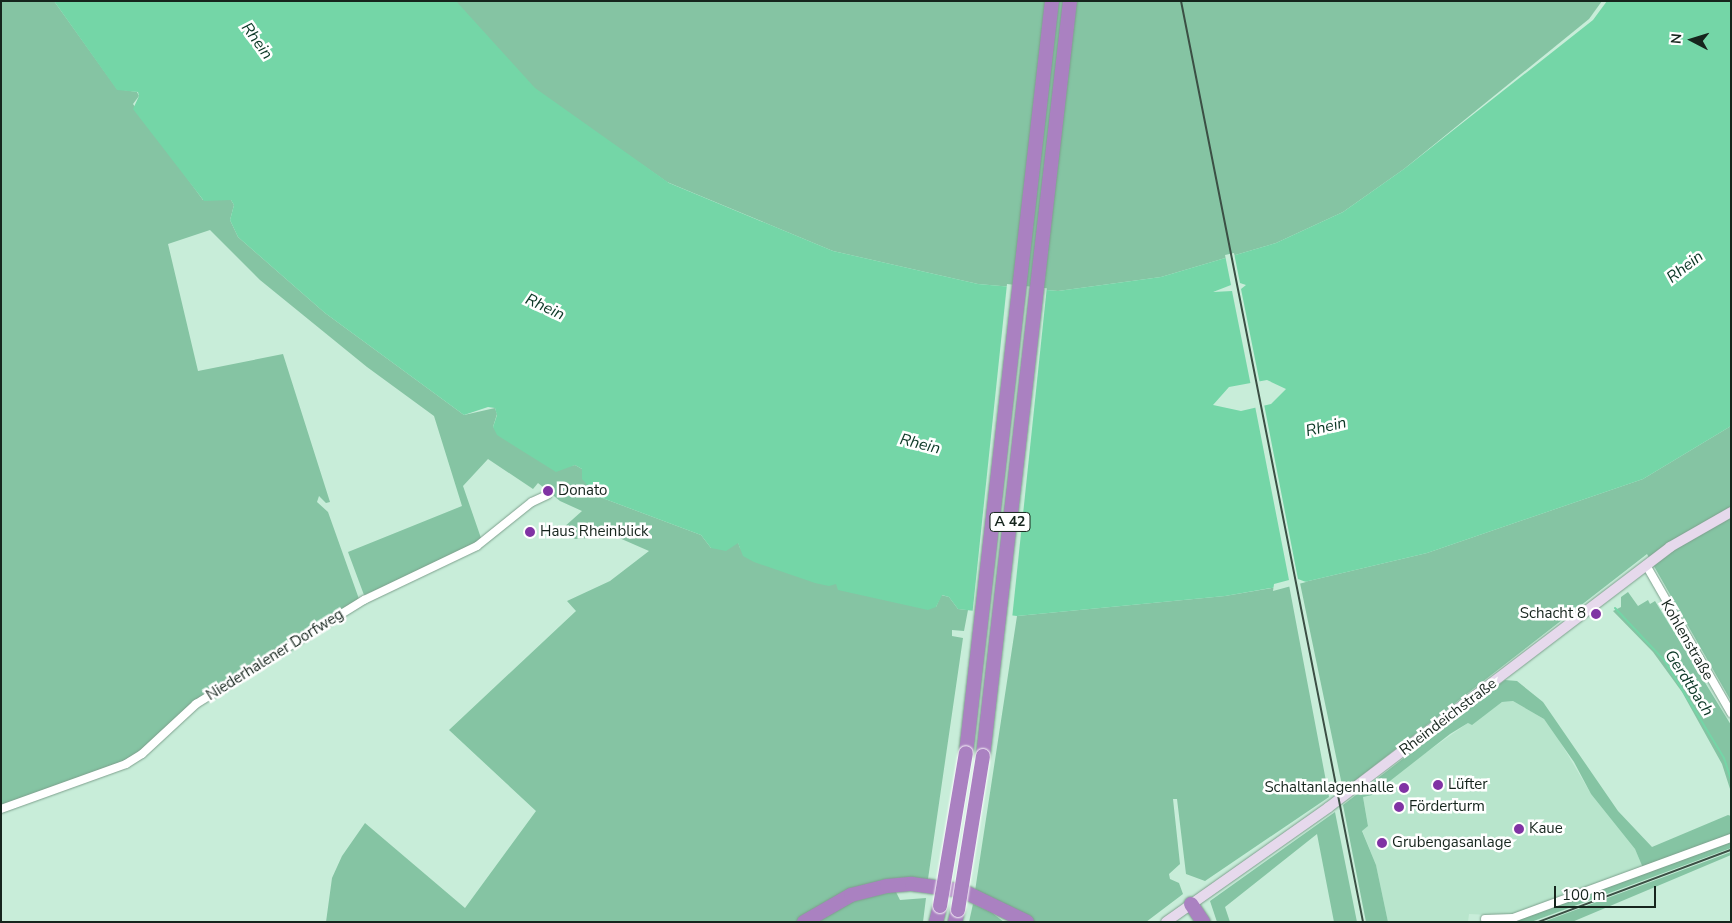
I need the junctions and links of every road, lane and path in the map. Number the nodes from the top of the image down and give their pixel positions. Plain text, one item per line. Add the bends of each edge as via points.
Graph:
1 (1052, 1) edge
2 (1070, 1) edge
3 (547, 495) dead end
4 (1731, 512) edge
5 (1646, 565) junction
6 (1731, 713) edge
7 (1, 809) edge
8 (1731, 838) edge
9 (1191, 904) junction
10 (957, 916) edge
11 (1014, 917) edge
12 (1485, 920) dead end
13 (804, 922) edge
14 (936, 922) edge
15 (1027, 922) edge
16 (1166, 922) edge
17 (1192, 922) edge
18 (1203, 922) edge

1 - 14 highway, A 42, bridge via 967,744 952,846
2 - 10 highway, A 42, bridge via 983,756
3 - 7 street, Niederhalener Dorfweg via 532,502 477,546 364,600 196,704 142,754 126,764
4 - 5 main road, Rheindeichstraße
5 - 6 street, Kohlenstraße
5 - 9 main road, Rheindeichstraße via 1329,807
8 - 12 street via 1513,918
9 - 16 main road, Rheindeichstraße
9 - 17 highway
9 - 18 highway
11 - 13 highway via 963,891 912,884 881,887 852,895
11 - 15 highway

